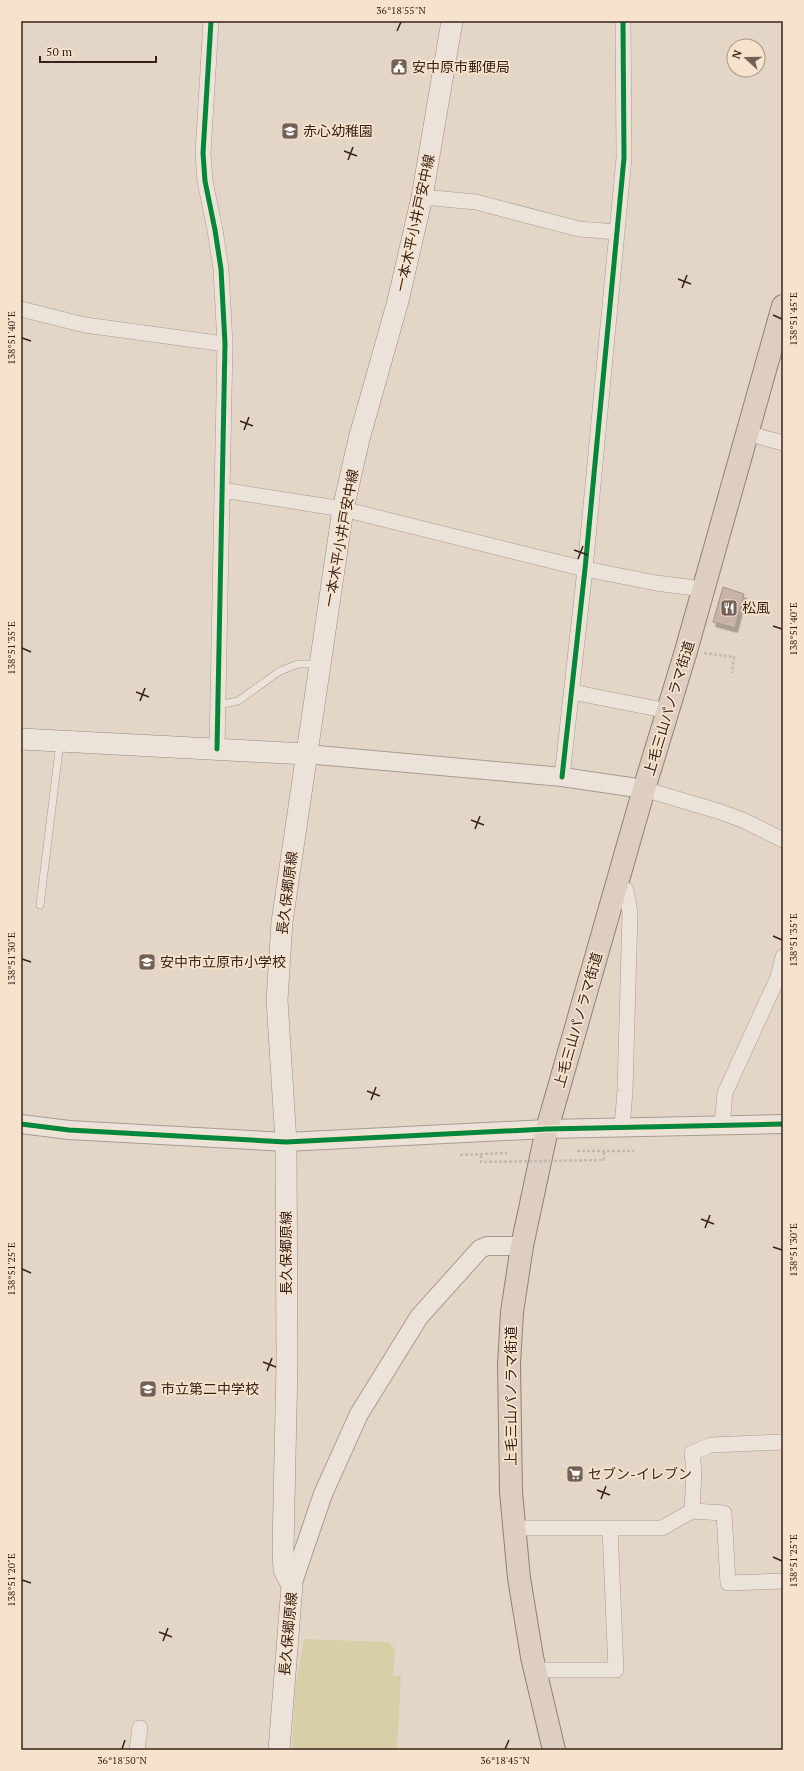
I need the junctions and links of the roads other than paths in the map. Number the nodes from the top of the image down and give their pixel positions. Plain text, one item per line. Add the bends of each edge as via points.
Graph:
1 (211, 21) edge
2 (452, 21) edge
3 (623, 21) edge
4 (422, 197) junction
5 (617, 232) junction
6 (783, 306) edge
7 (21, 309) edge
8 (225, 344) junction
9 (747, 432) junction
10 (783, 443) edge
11 (222, 490) junction
12 (343, 509) junction
13 (585, 569) junction
14 (703, 589) junction
15 (320, 664) junction
16 (572, 692) junction
17 (218, 705) junction
18 (668, 711) junction
19 (21, 739) edge
20 (60, 741) junction
21 (217, 749) junction
22 (306, 754) junction
23 (562, 777) junction
24 (644, 789) junction
25 (783, 840) edge
26 (616, 888) junction
27 (40, 905) dead end
28 (783, 957) edge
29 (21, 1124) edge
30 (783, 1124) edge
31 (722, 1125) junction
32 (622, 1128) junction
33 (547, 1129) junction
34 (286, 1142) junction
35 (522, 1246) junction
36 (783, 1442) edge
37 (692, 1511) junction
38 (515, 1528) junction
39 (610, 1528) junction
40 (783, 1581) edge
41 (292, 1585) junction
42 (535, 1670) junction
43 (140, 1728) dead end
44 (137, 1750) edge
45 (279, 1750) edge
46 (554, 1750) edge

1 - 8 street via 203,153 206,188 221,269
2 - 4 main road, 一本木平小井戸安中線
3 - 5 street via 624,158
4 - 5 street via 476,202 579,229
4 - 12 main road, 一本木平小井戸安中線 via 398,301 359,439
5 - 13 street
6 - 9 highway, 上毛三山パノラマ街道
7 - 8 street via 85,325
8 - 11 street
9 - 10 street
9 - 14 highway, 上毛三山パノラマ街道
11 - 12 street
11 - 17 street
12 - 13 street
12 - 15 main road, 一本木平小井戸安中線
13 - 14 street via 656,584
13 - 16 street
14 - 18 highway, 上毛三山パノラマ街道
15 - 17 lane via 298,664 280,671 238,701
15 - 22 main road, 一本木平小井戸安中線
16 - 18 street
16 - 23 street
17 - 21 street
18 - 24 highway, 上毛三山パノラマ街道
19 - 20 main road
20 - 21 main road
20 - 27 lane
21 - 22 main road
22 - 23 street
22 - 34 main road, 長久保郷原線 via 282,922 277,1000
23 - 24 street
24 - 25 street via 721,812
24 - 26 highway, 上毛三山パノラマ街道
26 - 32 street via 626,890 630,912 626,1083
26 - 33 highway, 上毛三山パノラマ街道
28 - 31 street via 778,977 725,1093
29 - 34 street via 69,1130
30 - 31 street
31 - 32 street
32 - 33 street
33 - 34 street
33 - 35 highway, 上毛三山パノラマ街道
34 - 41 main road, 長久保郷原線 via 287,1364 283,1549 284,1570
35 - 38 highway, 上毛三山パノラマ街道 via 512,1312 509,1364 511,1492
35 - 41 street via 487,1246 480,1249 419,1317 359,1414 323,1494
36 - 37 street via 711,1445 692,1453
37 - 39 street via 662,1528
37 - 40 street via 724,1513 728,1582
38 - 39 street
38 - 42 highway, 上毛三山パノラマ街道 via 519,1578
39 - 42 street via 616,1670
41 - 45 main road, 長久保郷原線
42 - 46 highway, 上毛三山パノラマ街道
43 - 44 street

